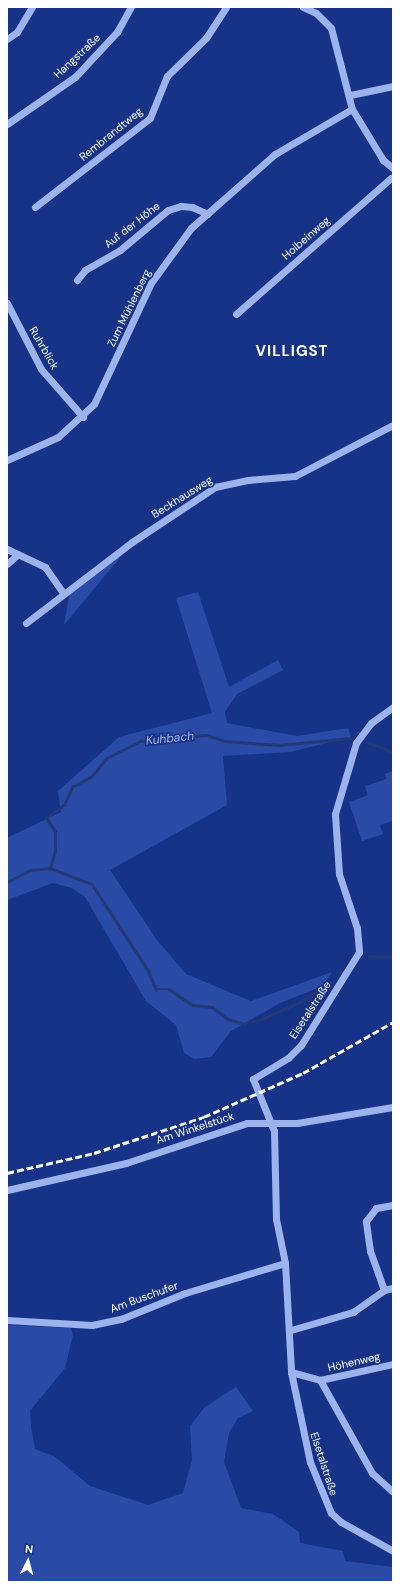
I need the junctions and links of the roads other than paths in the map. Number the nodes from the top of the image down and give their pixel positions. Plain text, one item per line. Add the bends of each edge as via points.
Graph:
1 (32, 7) edge
2 (131, 7) edge
3 (226, 7) edge
4 (303, 7) edge
5 (7, 39) edge
6 (393, 86) edge
7 (350, 95) junction
8 (352, 109) junction
9 (7, 124) edge
10 (393, 169) edge
11 (392, 180) edge
12 (35, 207) dead end
13 (208, 214) junction
14 (76, 280) dead end
15 (7, 304) edge
16 (236, 314) dead end
17 (83, 417) junction
18 (393, 425) edge
19 (7, 460) edge
20 (7, 549) edge
21 (18, 555) junction
22 (7, 564) edge
23 (63, 593) junction
24 (26, 623) dead end
25 (393, 707) edge
26 (393, 1107) edge
27 (272, 1122) junction
28 (7, 1190) edge
29 (393, 1204) edge
30 (285, 1263) junction
31 (393, 1288) edge
32 (384, 1290) junction
33 (7, 1320) edge
34 (291, 1330) junction
35 (393, 1364) edge
36 (291, 1372) junction
37 (320, 1380) junction
38 (393, 1492) edge
39 (393, 1551) edge

1 - 5 street via 21,26
2 - 9 street, Hangstraße via 117,32 75,77
3 - 12 street, Rembrandtweg via 206,38 167,76 150,118
4 - 7 street via 316,13 331,28
6 - 7 street
7 - 8 street
8 - 10 street via 383,160
8 - 13 street, Zum Mühlenberg via 275,154
10 - 11 street
11 - 16 street, Holbeinweg
13 - 14 street, Auf der Höhe via 192,207 181,206 168,210 120,250 85,270
13 - 17 street, Zum Mühlenberg via 191,228 151,283 102,390
15 - 17 street, Ruhrblick via 41,369
17 - 19 street, Zum Mühlenberg via 58,437
18 - 23 street, Beckhausweg via 295,476 248,480 215,487
20 - 21 street
21 - 22 street
21 - 23 street via 45,567
23 - 24 street, Beckhausweg
25 - 27 street, Elsetalstraße via 371,723 356,743 336,814 338,874 357,928 359,952 301,1045 288,1058 254,1081
26 - 27 street, Am Winkelstück via 297,1123
27 - 28 street, Am Winkelstück via 247,1123 126,1163
27 - 30 street, Elsetalstraße via 276,1144 276,1219
29 - 32 street via 376,1208 366,1221 370,1251
30 - 33 street, Am Buschufer via 185,1293 121,1318 92,1325
30 - 34 street, Elsetalstraße
31 - 32 street
32 - 34 street via 353,1312
34 - 36 street, Elsetalstraße
35 - 37 street, Höhenweg
36 - 37 street
36 - 39 street, Elsetalstraße via 300,1424 323,1499 341,1522
37 - 38 street via 372,1473

